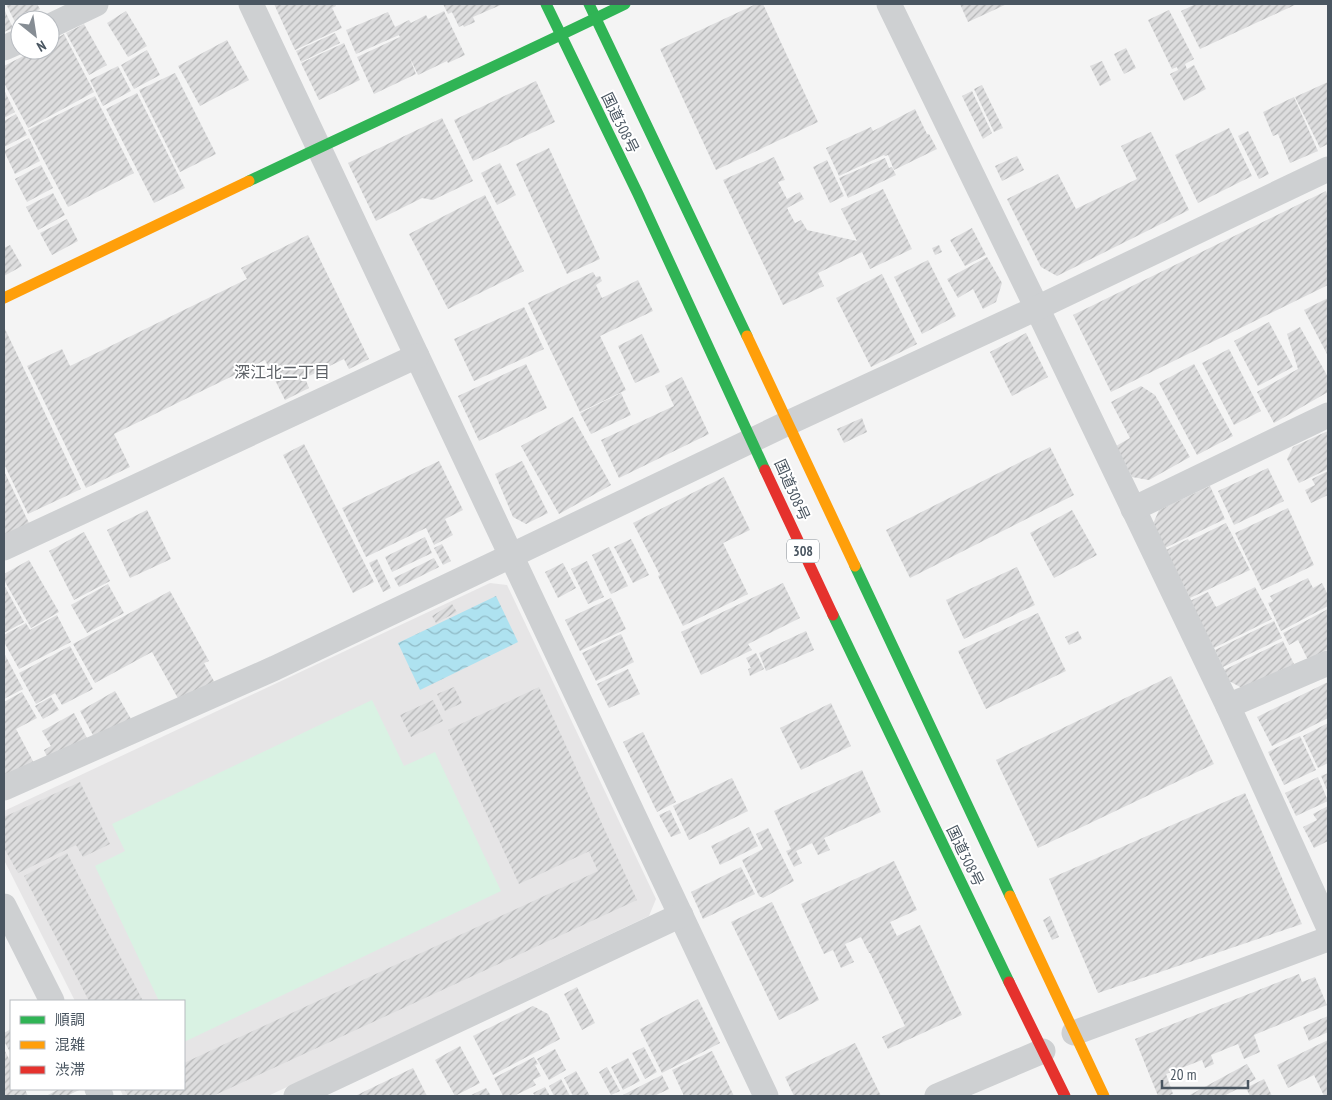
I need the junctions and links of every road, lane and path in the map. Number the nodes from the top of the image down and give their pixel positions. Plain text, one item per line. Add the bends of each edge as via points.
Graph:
1 (96, 4) edge
2 (251, 4) edge
3 (546, 4) edge
4 (589, 4) edge
5 (625, 4) edge
6 (889, 4) edge
7 (596, 18) junction
8 (60, 21) edge
9 (560, 36) junction
10 (319, 147) junction
11 (1328, 169) edge
12 (4, 298) edge
13 (1038, 308) junction
14 (417, 356) junction
15 (1328, 416) edge
16 (788, 422) junction
17 (752, 440) junction
18 (1132, 509) junction
19 (4, 548) edge
20 (512, 556) junction
21 (1328, 662) edge
22 (1228, 706) junction
23 (4, 788) edge
24 (4, 906) edge
25 (681, 916) junction
26 (1328, 926) edge
27 (1328, 939) edge
28 (51, 1000) edge
29 (1074, 1033) junction
30 (1043, 1051) junction
31 (296, 1096) edge
32 (766, 1096) edge
33 (937, 1096) edge
34 (1065, 1096) edge
35 (1104, 1096) edge

1 - 8 street
2 - 10 street
3 - 9 main road, 国道308号 / 308
4 - 7 main road, 国道308号 / 308
5 - 7 main road
6 - 13 street
7 - 9 main road
7 - 16 main road, 国道308号 / 308
9 - 10 main road
9 - 17 main road, 国道308号 / 308 via 638,194
10 - 12 main road
10 - 14 street
11 - 13 street
13 - 16 street
13 - 18 street
14 - 19 street
14 - 20 street
15 - 18 street
16 - 17 street
16 - 29 main road, 国道308号 / 308
17 - 20 street
17 - 30 main road, 国道308号 / 308
18 - 22 street
20 - 23 street via 275,668
20 - 25 street
21 - 22 street
22 - 26 street
24 - 28 street
25 - 31 street
25 - 32 street
27 - 29 street
29 - 35 main road, 国道308号 / 308
30 - 33 street
30 - 34 main road, 国道308号 / 308

